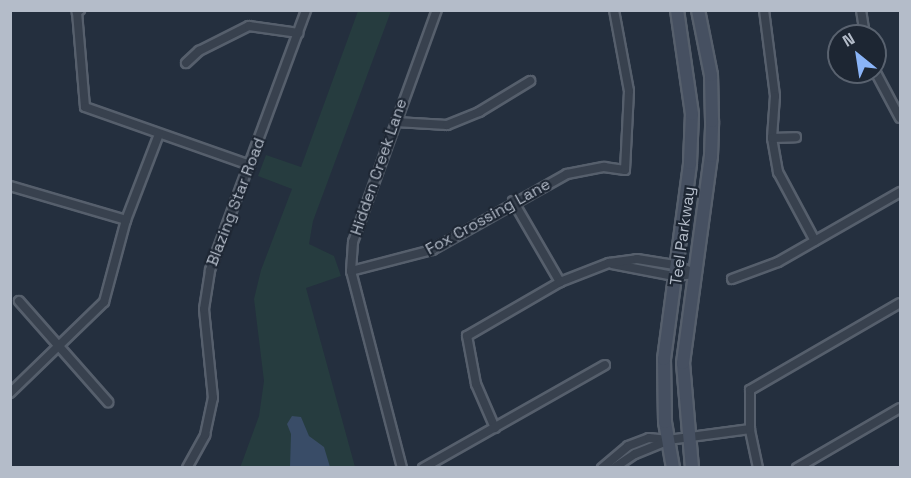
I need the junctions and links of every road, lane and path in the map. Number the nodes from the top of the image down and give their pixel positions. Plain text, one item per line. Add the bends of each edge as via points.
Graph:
1 (306, 10) edge
2 (437, 10) edge
3 (614, 10) edge
4 (676, 10) edge
5 (698, 10) edge
6 (764, 10) edge
7 (78, 11) edge
8 (299, 33) junction
9 (186, 63) dead end
10 (530, 81) dead end
11 (882, 84) edge
12 (900, 118) edge
13 (396, 122) junction
14 (159, 134) junction
15 (796, 137) dead end
16 (772, 138) junction
17 (250, 165) junction
18 (10, 186) edge
19 (900, 192) edge
20 (513, 201) junction
21 (126, 220) junction
22 (815, 241) junction
23 (674, 270) junction
24 (351, 271) junction
25 (694, 273) junction
26 (732, 279) dead end
27 (560, 282) junction
28 (19, 301) dead end
29 (900, 303) edge
30 (62, 347) junction
31 (605, 365) dead end
32 (10, 393) edge
33 (108, 402) dead end
34 (900, 408) edge
35 (495, 428) junction
36 (750, 429) junction
37 (687, 438) junction
38 (668, 440) junction
39 (187, 468) edge
40 (402, 468) edge
41 (423, 468) edge
42 (602, 468) edge
43 (614, 468) edge
44 (673, 468) edge
45 (692, 468) edge
46 (758, 468) edge
47 (797, 468) edge

1 - 8 street, Blazing Star Road
2 - 13 street, Hidden Creek Lane
3 - 20 street, Fox Crossing Lane via 629,91 625,170 604,167 567,174
4 - 23 main road, Teel Parkway via 692,114 690,163
5 - 25 main road, Teel Parkway via 711,75 712,121 711,156
6 - 16 street via 775,96
7 - 14 street via 85,106
8 - 9 street via 249,26 208,45
8 - 17 street, Blazing Star Road
10 - 13 street via 479,112 447,125
11 - 12 street
13 - 24 street, Hidden Creek Lane via 353,242
14 - 17 street
14 - 21 street
15 - 16 street
16 - 22 street via 778,172
17 - 39 street, Blazing Star Road via 210,270 204,309 213,398 205,435
18 - 21 street
19 - 22 street
20 - 24 street, Fox Crossing Lane via 432,250
20 - 27 street
21 - 30 street via 105,302
22 - 26 street via 778,262
23 - 25 street
23 - 27 street via 637,259 609,263
23 - 38 main road, Teel Parkway via 664,359
24 - 40 street, Hidden Creek Lane
25 - 37 main road, Teel Parkway via 683,363
27 - 35 street via 467,336 476,384
28 - 30 street
29 - 36 street via 750,390
30 - 32 street
30 - 33 street
31 - 35 street
34 - 47 street
35 - 41 street
36 - 37 street
36 - 46 street
37 - 38 street
37 - 45 main road, Teel Parkway
38 - 42 street via 649,438 638,442
38 - 43 street
38 - 44 main road, Teel Parkway

